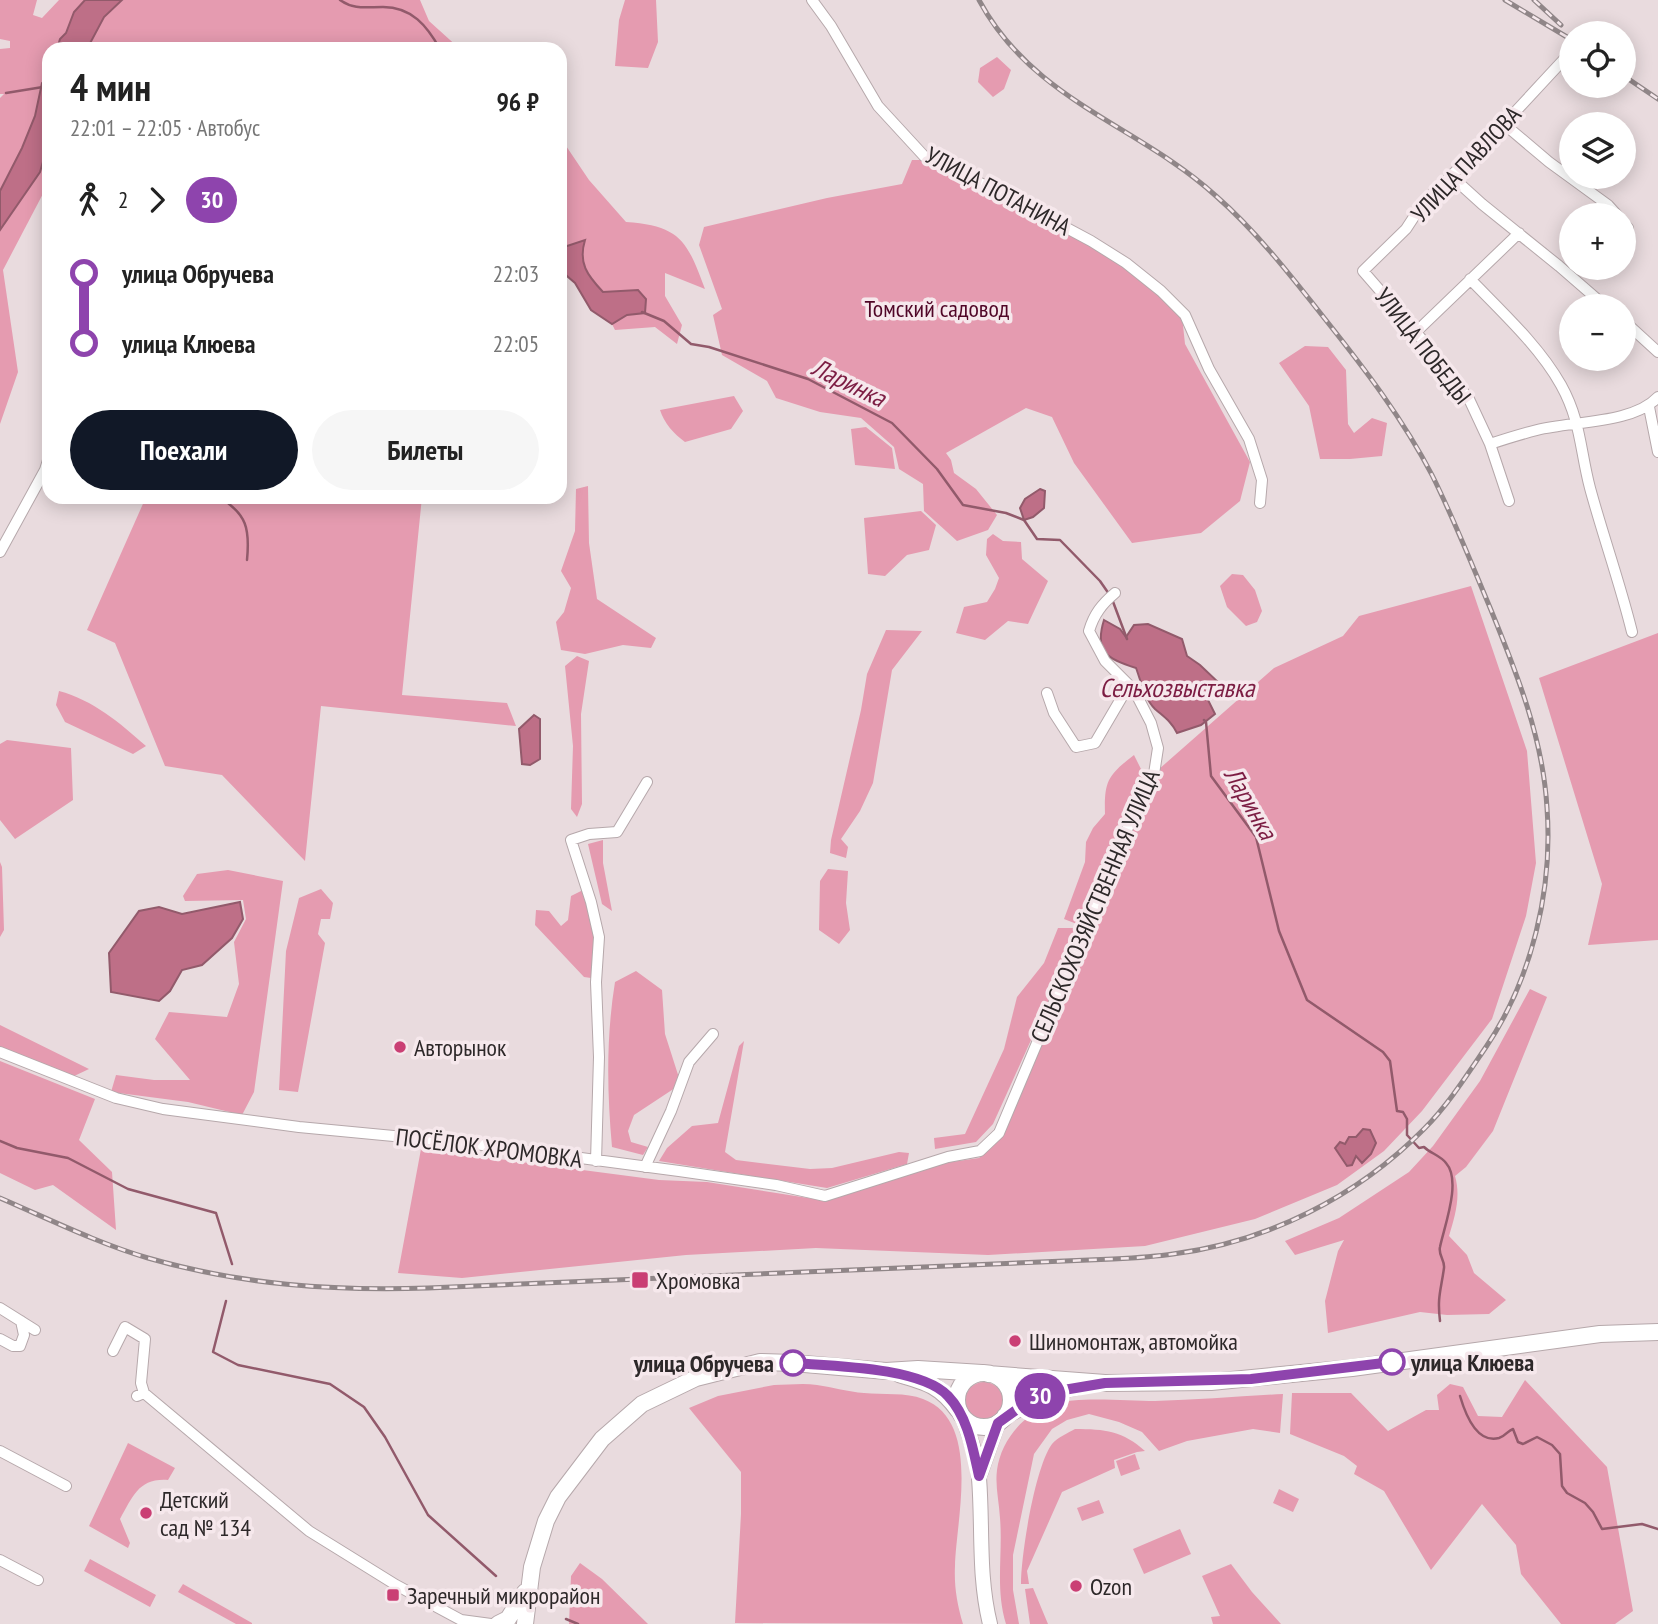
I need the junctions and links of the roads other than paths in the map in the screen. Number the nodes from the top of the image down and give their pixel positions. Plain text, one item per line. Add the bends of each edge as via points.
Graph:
1 (812, 0) edge
2 (1559, 65) edge
3 (1504, 124) junction
4 (1450, 175) junction
5 (1605, 203) edge
6 (1519, 233) junction
7 (1363, 271) joint
8 (1471, 279) junction
9 (1591, 294) edge
10 (1416, 332) junction
11 (1636, 332) edge
12 (1658, 352) edge
13 (1658, 397) edge
14 (1649, 407) junction
15 (1578, 422) junction
16 (1490, 444) junction
17 (1658, 452) edge
18 (42, 475) edge
19 (1509, 501) dead end
20 (1260, 503) dead end
21 (0, 552) edge
22 (1111, 597) dead end
23 (1632, 632) dead end
24 (1129, 685) junction
25 (1047, 693) dead end
26 (647, 782) dead end
27 (713, 1034) dead end
28 (0, 1052) edge
29 (980, 1151) joint
30 (596, 1161) junction
31 (645, 1167) junction
32 (0, 1308) edge
33 (21, 1321) junction
34 (35, 1330) dead end
35 (1658, 1332) edge
36 (0, 1339) edge
37 (113, 1351) dead end
38 (886, 1371) junction
39 (985, 1373) junction
40 (1105, 1383) junction
41 (962, 1415) junction
42 (1002, 1419) junction
43 (0, 1451) edge
44 (979, 1476) junction
45 (66, 1486) dead end
46 (0, 1560) edge
47 (38, 1580) dead end
48 (528, 1587) junction
49 (461, 1622) edge
50 (491, 1624) edge
51 (498, 1624) edge
52 (525, 1624) edge
53 (990, 1624) edge

1 - 20 street, УЛИЦА ПОТАНИНА via 878,106 924,156 1057,221 1126,263 1185,315 1215,381 1249,439 1262,480
2 - 3 street, УЛИЦА ПАВЛОВА
3 - 4 street, УЛИЦА ПАВЛОВА
3 - 5 street
4 - 6 street
4 - 7 street, УЛИЦА ПАВЛОВА via 1406,229
6 - 8 street
6 - 9 street
7 - 10 street, УЛИЦА ПОБЕДЫ
8 - 10 street
8 - 15 street via 1560,383
10 - 16 street, УЛИЦА ПОБЕДЫ via 1469,399
11 - 12 street
13 - 14 street
14 - 15 street
14 - 17 street
15 - 16 street
15 - 23 street via 1589,484
16 - 19 street, УЛИЦА ПОБЕДЫ
18 - 21 street
22 - 24 street, СЕЛЬСКОХОЗЯЙСТВЕННАЯ УЛИЦА via 1092,618 1089,631 1105,661
24 - 25 street via 1095,743 1076,747
24 - 29 street, СЕЛЬСКОХОЗЯЙСТВЕННАЯ УЛИЦА via 1151,723 1158,748 1154,774 999,1133
26 - 30 street via 618,832 571,840 599,937
27 - 31 street via 689,1062
28 - 30 street, ПОСЁЛОК ХРОМОВКА via 116,1098 163,1109
29 - 31 street, ПОСЁЛОК ХРОМОВКА via 825,1196
30 - 31 street, ПОСЁЛОК ХРОМОВКА
32 - 33 street
33 - 34 street
33 - 36 street via 24,1335 20,1346
35 - 40 main road via 1530,1342 1251,1379
37 - 49 street via 125,1327 145,1339 140,1394 309,1531
38 - 39 main road via 918,1368
38 - 41 main road via 935,1386
38 - 48 main road via 760,1362 696,1378 642,1404 602,1439 558,1497
39 - 40 main road
39 - 41 main road via 969,1378 960,1388 957,1402
39 - 42 main road via 1000,1379 1009,1390 1010,1404
40 - 42 main road via 1046,1393
41 - 42 main road via 979,1426
41 - 44 street
42 - 44 street
43 - 45 street
44 - 53 street via 980,1566
46 - 47 street
48 - 51 main road via 508,1619
48 - 52 main road
49 - 50 street

